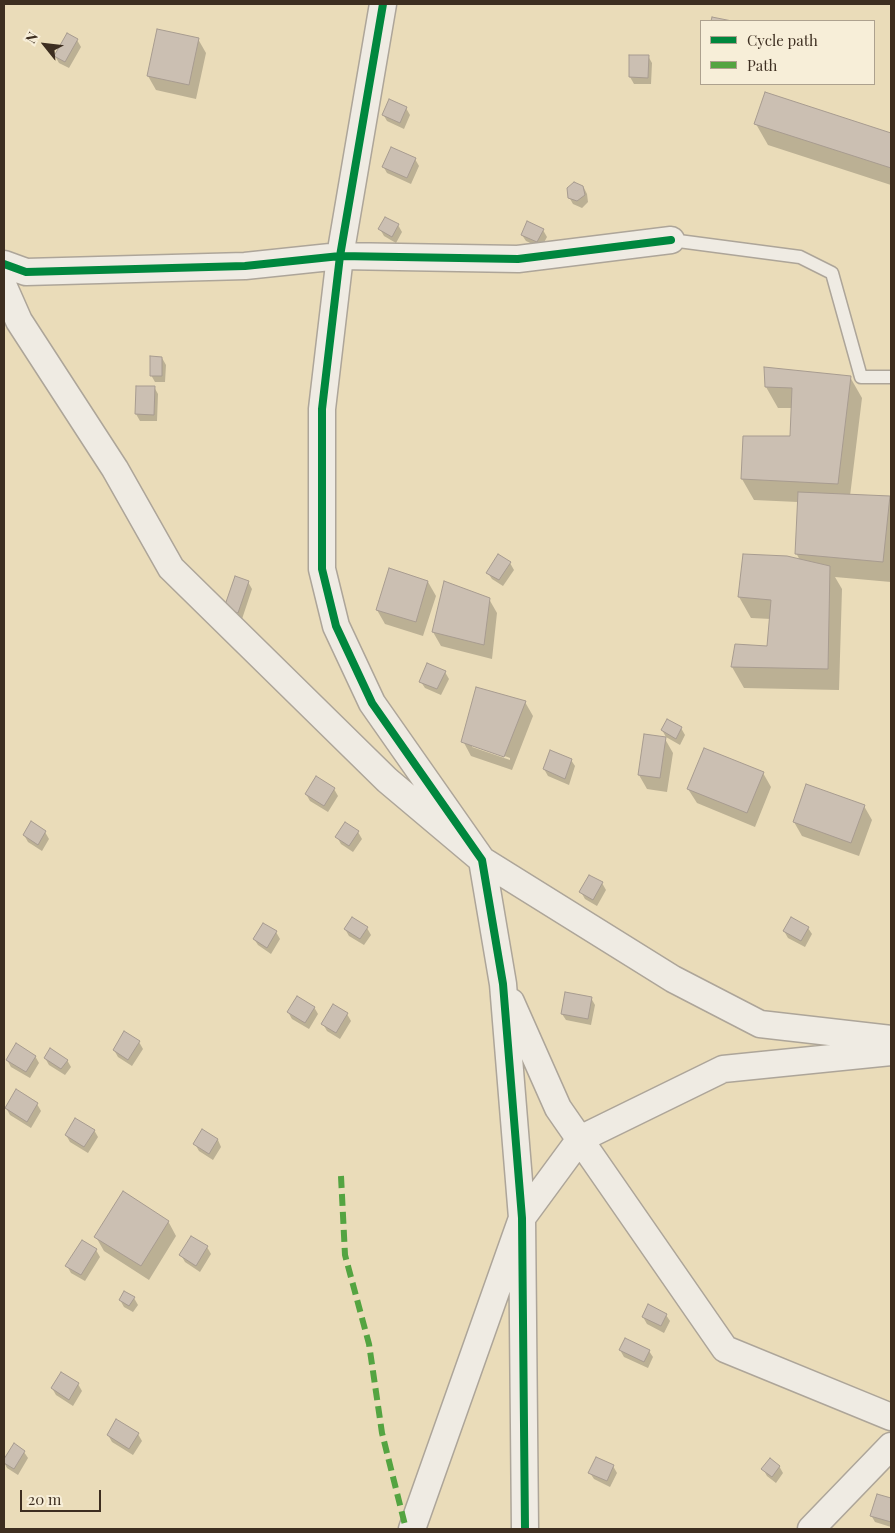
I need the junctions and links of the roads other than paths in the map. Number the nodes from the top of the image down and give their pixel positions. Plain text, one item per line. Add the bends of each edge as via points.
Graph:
1 (383, 4) edge
2 (670, 240) joint
3 (340, 256) junction
4 (4, 264) edge
5 (4, 287) edge
6 (891, 377) edge
7 (482, 860) junction
8 (503, 984) junction
9 (891, 1039) edge
10 (891, 1052) edge
11 (580, 1140) junction
12 (522, 1218) junction
13 (891, 1417) edge
14 (891, 1446) edge
15 (412, 1529) edge
16 (525, 1529) edge
17 (811, 1529) edge

1 - 3 street
2 - 3 street via 518,259
2 - 6 lane via 800,257 832,273 861,377
3 - 4 street via 245,266 26,272
3 - 7 street via 322,409 322,570 336,626 372,703
5 - 7 street via 19,321 115,469 171,568 387,780
7 - 8 street
7 - 9 street via 673,979 760,1024
8 - 11 street via 558,1108
8 - 12 street
10 - 11 street via 723,1069
11 - 12 street
11 - 13 street via 725,1349
12 - 15 street
12 - 16 street
14 - 17 street

